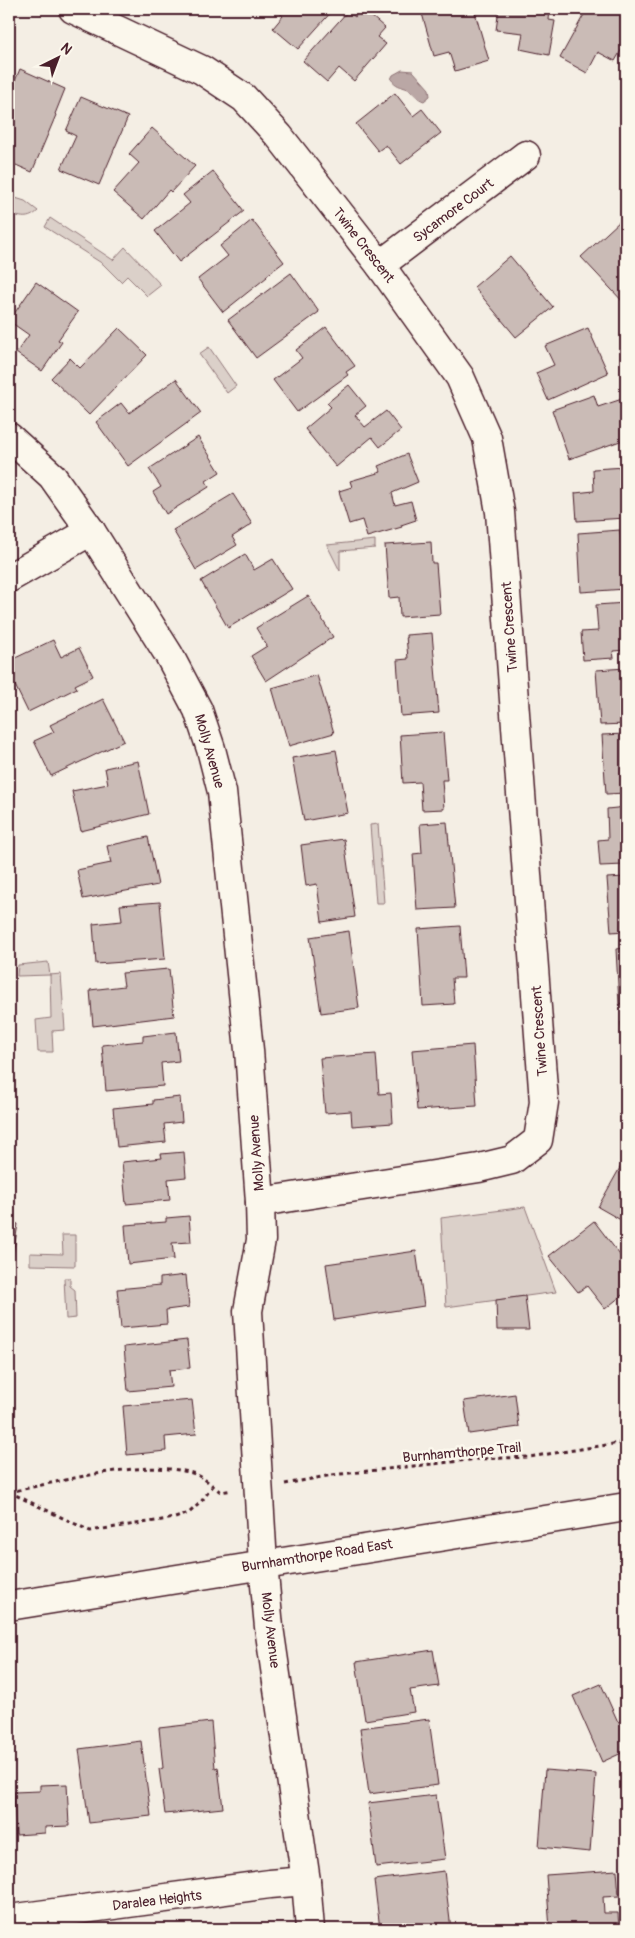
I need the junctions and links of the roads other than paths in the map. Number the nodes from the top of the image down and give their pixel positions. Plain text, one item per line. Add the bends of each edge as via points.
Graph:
1 (73, 9) edge
2 (526, 156) dead end
3 (380, 265) junction
4 (9, 437) edge
5 (91, 531) junction
6 (9, 578) edge
7 (260, 1202) junction
8 (626, 1506) edge
9 (263, 1564) junction
10 (9, 1606) edge
11 (306, 1881) junction
12 (9, 1919) edge
13 (310, 1929) edge

1 - 3 street, Twine Crescent via 202,70 244,98 279,136
2 - 3 street, Sycamore Court
3 - 7 street, Twine Crescent via 460,377 487,438 500,512 544,1102 538,1140 512,1160
4 - 5 street, Molly Avenue via 52,476
5 - 6 street
5 - 7 street, Molly Avenue via 169,655 198,710 222,792 249,1050
7 - 9 street, Molly Avenue via 261,1240 248,1311
8 - 9 street, Burnhamthorpe Road East
9 - 10 street, Burnhamthorpe Road East
9 - 11 street, Molly Avenue via 269,1627
11 - 12 street, Daralea Heights
11 - 13 street, Molly Avenue

